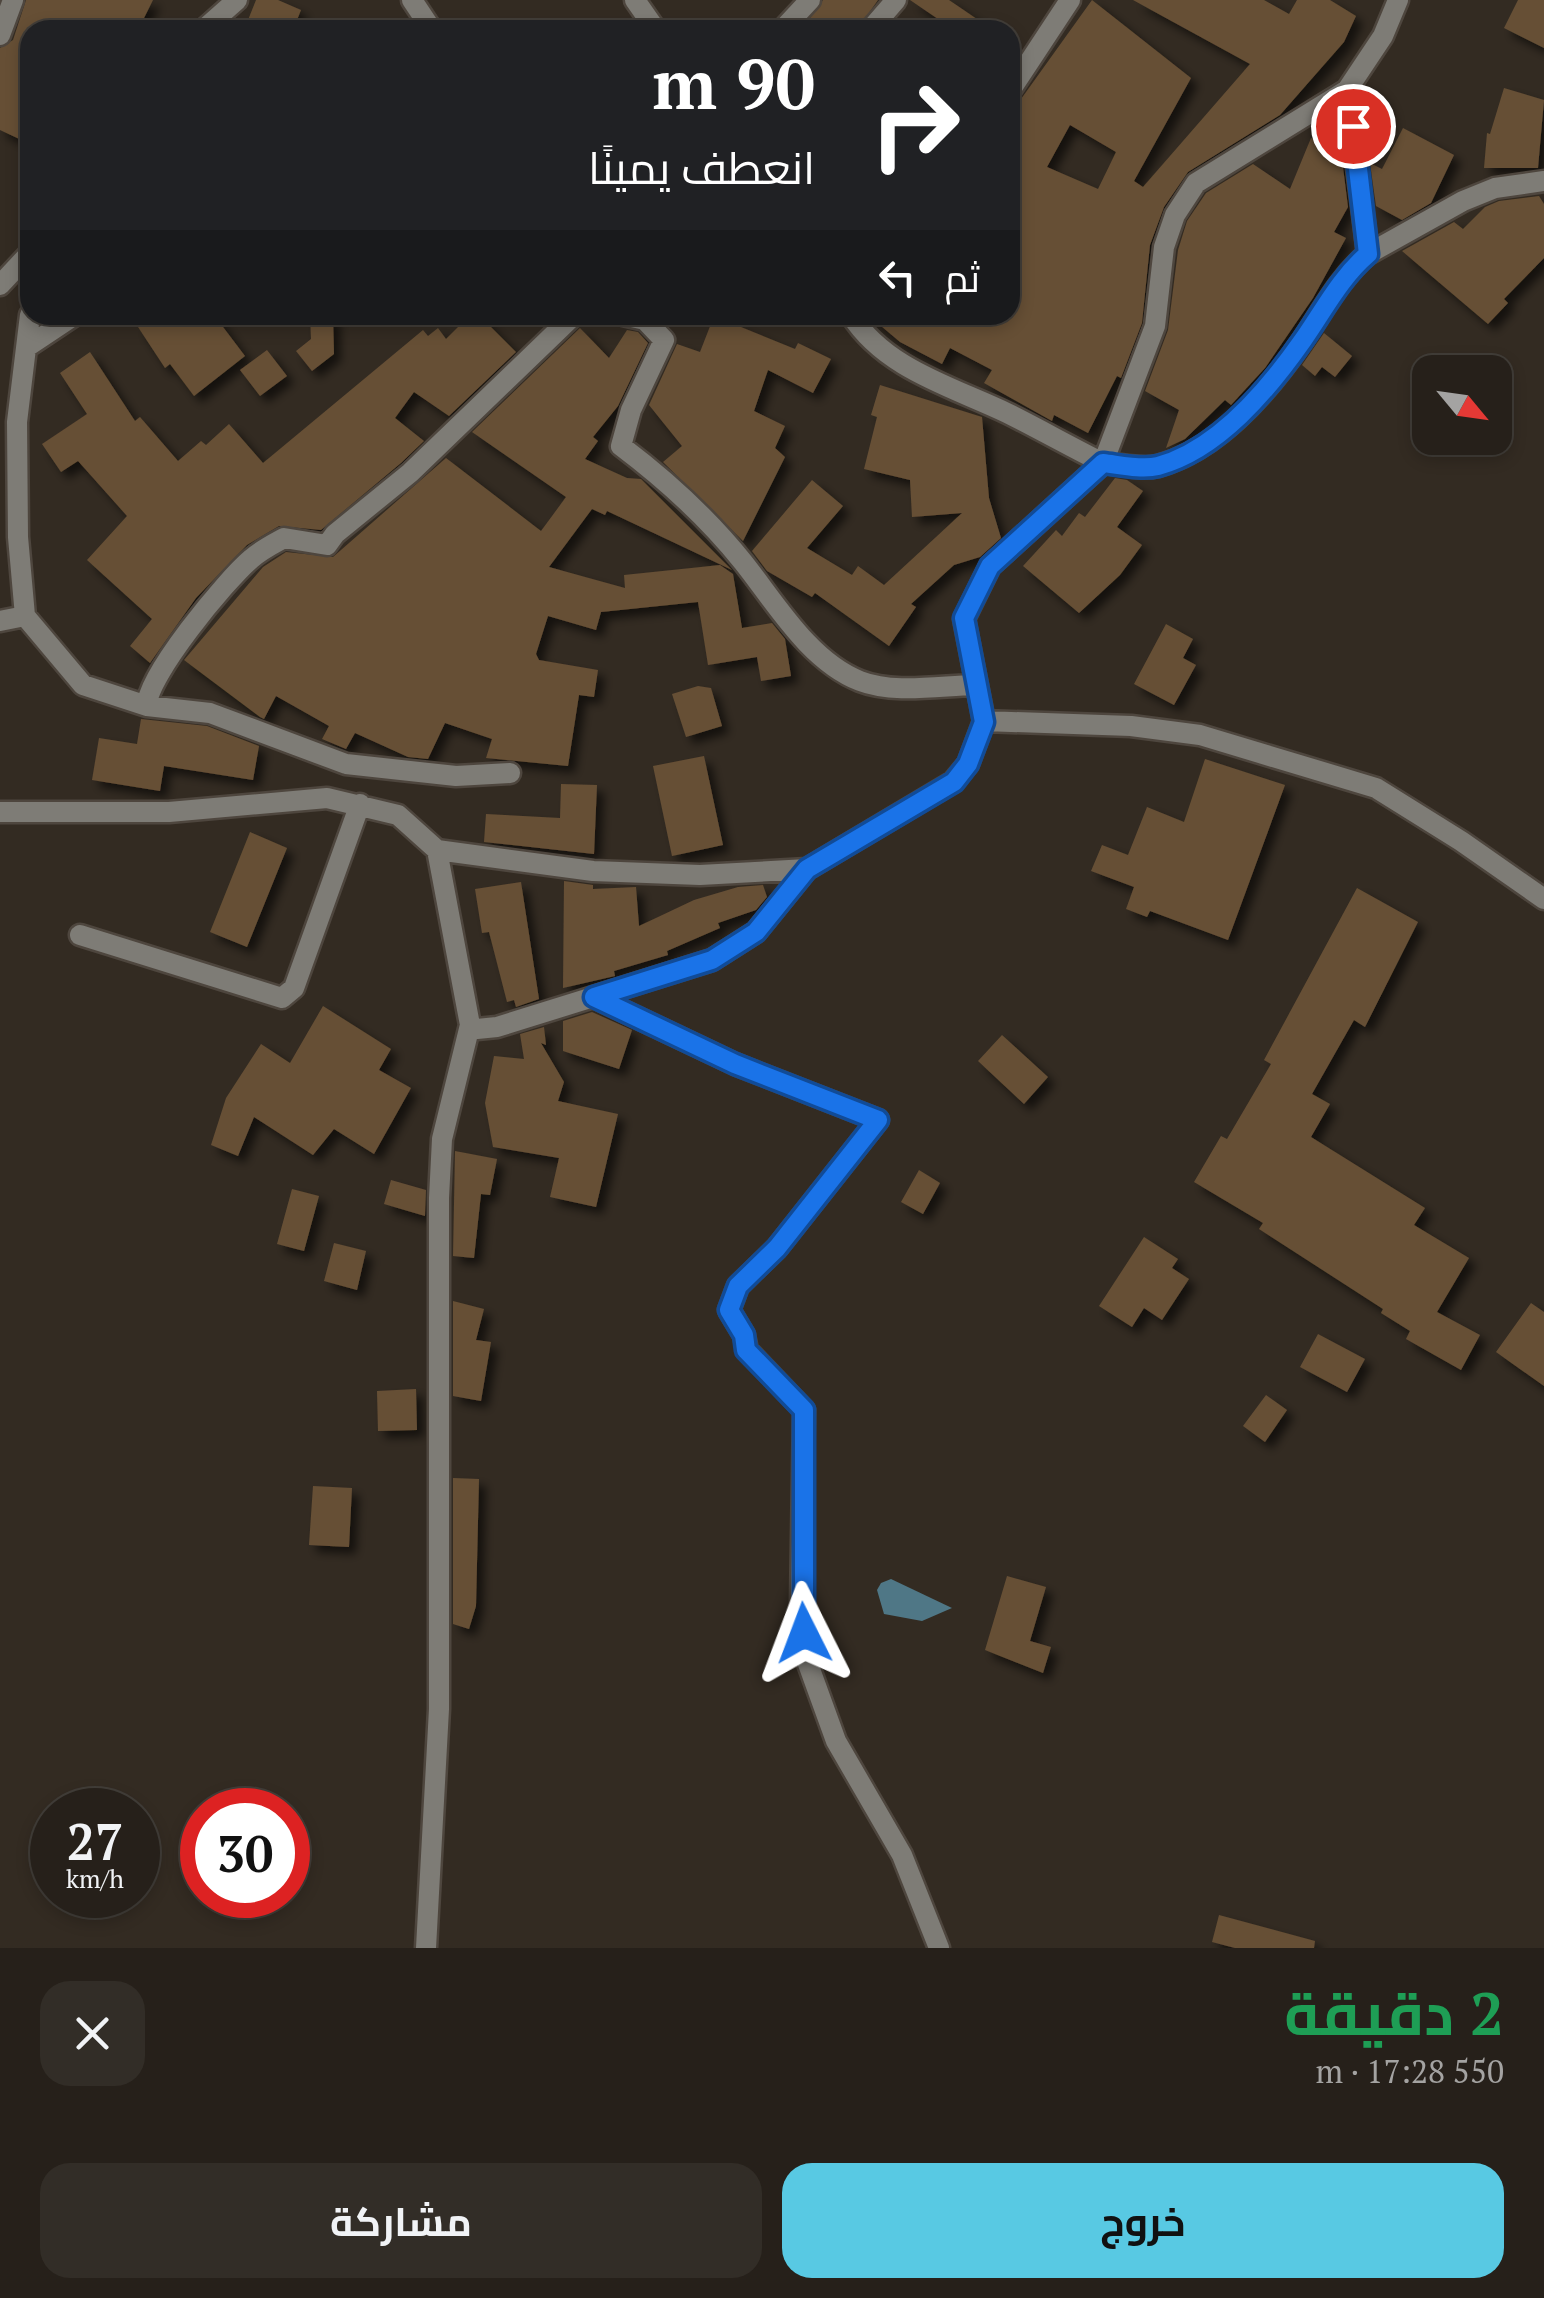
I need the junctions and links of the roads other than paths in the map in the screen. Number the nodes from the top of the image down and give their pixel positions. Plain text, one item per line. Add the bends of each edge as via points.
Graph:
1 (12, 0) edge
2 (237, 0) edge
3 (810, 0) edge
4 (896, 0) edge
5 (1070, 0) edge
6 (1398, 0) edge
7 (214, 20) edge
8 (791, 20) edge
9 (879, 20) edge
10 (0, 35) edge
11 (1020, 75) edge
12 (1348, 90) junction
13 (1544, 181) edge
14 (1368, 254) junction
15 (20, 263) edge
16 (0, 284) edge
17 (29, 325) edge
18 (60, 325) edge
19 (564, 325) edge
20 (654, 325) edge
21 (861, 325) edge
22 (27, 347) junction
23 (1103, 463) junction
24 (25, 616) junction
25 (0, 621) edge
26 (974, 685) junction
27 (147, 706) junction
28 (984, 722) junction
29 (510, 772) dead end
30 (360, 804) junction
31 (0, 812) edge
32 (437, 850) junction
33 (807, 869) junction
34 (1544, 899) edge
35 (80, 935) dead end
36 (594, 997) junction
37 (470, 1024) junction
38 (426, 1948) edge
39 (939, 1948) edge

1 - 10 street
2 - 7 street
3 - 8 street
4 - 9 street
5 - 11 street
6 - 12 street
12 - 14 street
12 - 23 street via 1196,184 1170,231 1154,326
13 - 14 street via 1495,188
14 - 23 street via 1229,426 1198,450 1154,467
15 - 16 street
17 - 22 street
18 - 22 street
19 - 27 street via 327,545 284,538 248,561 167,662
20 - 26 street via 664,340 621,446 669,482 776,608 822,656 857,680 884,687
21 - 23 street via 881,350 930,380
22 - 24 street via 17,422
23 - 26 street via 990,566 964,618
24 - 25 street
24 - 27 street via 83,685
26 - 28 street
27 - 29 street via 210,713 346,764 456,776
28 - 33 street via 954,782
28 - 34 street via 1200,735 1376,788
30 - 31 street via 327,798 169,812
30 - 32 street via 398,815
30 - 35 street via 294,988 282,998
32 - 33 street via 593,871
32 - 37 street
33 - 36 street via 756,932 712,960
36 - 37 street via 497,1027
36 - 39 street via 735,1064 878,1120 777,1248 738,1286 729,1310 746,1350 804,1410 806,1661 836,1740 902,1856
37 - 38 street via 442,1139 439,1709

